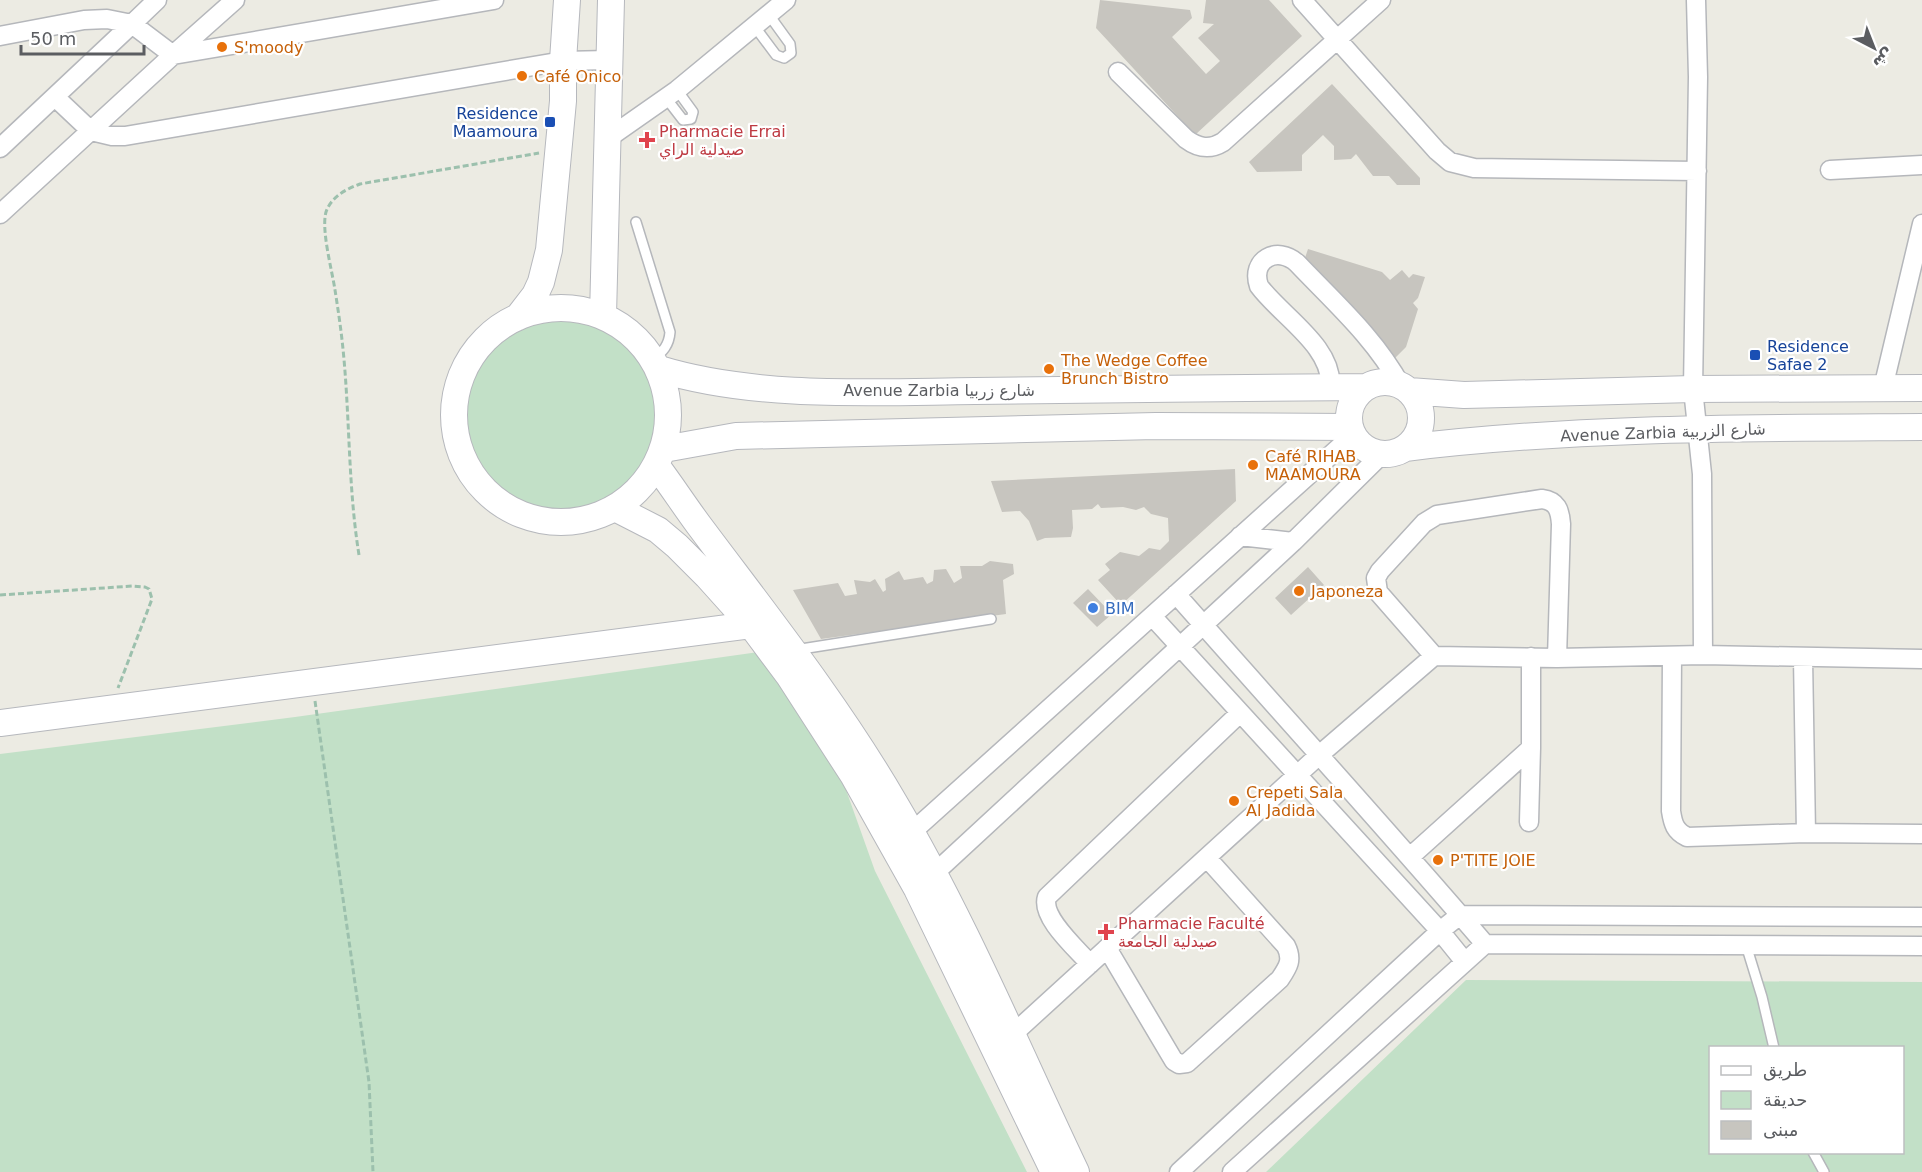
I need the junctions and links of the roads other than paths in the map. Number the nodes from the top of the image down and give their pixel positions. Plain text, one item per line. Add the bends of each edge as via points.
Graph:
1 (157, 0) edge
2 (235, 0) edge
3 (494, 0) edge
4 (567, 0) edge
5 (611, 0) edge
6 (786, 0) edge
7 (1302, 0) edge
8 (1381, 0) edge
9 (1696, 0) edge
10 (769, 15) junction
11 (132, 24) junction
12 (754, 27) junction
13 (0, 36) edge
14 (1337, 39) junction
15 (173, 55) junction
16 (608, 60) junction
17 (563, 61) junction
18 (1118, 72) dead end
19 (55, 97) junction
20 (91, 131) junction
21 (607, 139) junction
22 (0, 148) edge
23 (1922, 165) edge
24 (1830, 170) dead end
25 (1697, 171) junction
26 (0, 214) edge
27 (636, 222) dead end
28 (1922, 224) edge
29 (603, 316) junction
30 (518, 317) junction
31 (656, 364) junction
32 (1330, 387) junction
33 (1366, 387) junction
34 (1922, 387) edge
35 (1405, 388) junction
36 (1883, 388) junction
37 (1693, 389) junction
38 (1922, 427) edge
39 (1696, 428) junction
40 (1351, 431) junction
41 (1394, 451) junction
42 (660, 457) junction
43 (615, 508) junction
44 (1240, 536) junction
45 (1293, 542) junction
46 (1176, 594) junction
47 (1152, 616) junction
48 (991, 620) dead end
49 (751, 626) junction
50 (1203, 626) junction
51 (1180, 647) junction
52 (792, 650) junction
53 (1703, 655) junction
54 (1434, 656) junction
55 (1672, 656) junction
56 (1531, 657) junction
57 (1557, 658) junction
58 (1803, 658) junction
59 (1922, 659) edge
60 (1240, 713) junction
61 (0, 723) edge
62 (1531, 748) junction
63 (1318, 756) junction
64 (1297, 776) junction
65 (1529, 822) dead end
66 (1806, 833) junction
67 (1922, 834) edge
68 (903, 840) junction
69 (1411, 856) junction
70 (1207, 858) junction
71 (925, 882) junction
72 (1460, 915) junction
73 (1922, 917) edge
74 (1440, 931) junction
75 (1485, 944) junction
76 (1746, 945) junction
77 (1922, 946) edge
78 (1107, 948) junction
79 (1465, 962) junction
80 (1090, 964) junction
81 (1013, 1034) junction
82 (1774, 1046) edge
83 (1814, 1154) edge
84 (1054, 1172) edge
85 (1076, 1172) edge
86 (1179, 1172) edge
87 (1232, 1172) edge
88 (1824, 1172) edge

1 - 11 street
2 - 15 street
3 - 15 street
4 - 17 main road
5 - 16 main road
6 - 10 street
7 - 14 street
8 - 14 street
9 - 25 street
10 - 12 street
10 - 12 lane via 790,44 788,56 776,55
11 - 13 street via 84,20
11 - 15 street
11 - 19 street
12 - 21 street via 672,94
14 - 18 street via 1212,147 1192,144
14 - 25 street via 1437,152 1458,166
15 - 20 street
16 - 17 street
16 - 21 main road
17 - 20 street via 125,136
17 - 30 main road via 563,101 547,264 535,295
19 - 20 street
19 - 22 street
20 - 26 street
21 - 29 main road
23 - 24 street
25 - 37 street
27 - 31 lane via 670,332
28 - 36 street
29 - 30 main road via 575,308 546,309
29 - 31 main road via 626,329
30 - 43 main road via 489,336 467,362 455,392 459,449 473,477 495,500 523,516 554,522 585,520
31 - 32 main road, Avenue Zarbia شارع زربيا via 709,382 799,390
31 - 42 main road via 669,411
32 - 33 main road, Avenue Zarbia شارع زربيا
32 - 35 street via 1330,370 1322,354 1259,286 1258,267 1267,257 1280,254 1297,263 1374,345
33 - 35 main road via 1384,381
33 - 40 main road via 1351,404
34 - 36 main road
35 - 37 main road via 1464,395
35 - 41 main road via 1416,399 1421,420 1413,441
36 - 37 main road
37 - 39 street
38 - 39 main road, Avenue Zarbia شارع الزربية
39 - 41 main road, Avenue Zarbia شارع الزربية via 1482,440
39 - 53 street via 1702,474
40 - 41 main road via 1360,445 1370,451
40 - 42 main road via 1156,426 736,436
40 - 44 street
41 - 45 street
42 - 43 main road via 645,482
42 - 52 main road
43 - 49 main road via 658,530 677,546
44 - 45 street
44 - 46 street
45 - 50 street
46 - 47 street
46 - 50 street
47 - 51 street
47 - 68 street
48 - 52 lane
49 - 61 main road
49 - 68 main road via 789,676 853,775
50 - 51 street
50 - 63 street
51 - 60 street
51 - 71 street
52 - 68 main road via 863,751
53 - 55 street
53 - 58 street
54 - 56 street
54 - 57 street via 1378,592 1376,578 1380,571 1424,523 1437,515 1542,499 1555,503 1561,524
54 - 63 street
55 - 57 street
55 - 66 street via 1671,811 1678,833 1687,837
56 - 57 street
56 - 62 street
58 - 59 street
58 - 66 street
60 - 64 street
60 - 80 street via 1047,897 1047,914
62 - 65 street
62 - 69 street
63 - 64 street
63 - 69 street
64 - 70 street
64 - 74 street
66 - 67 street
68 - 71 main road
69 - 72 street
70 - 78 street
70 - 78 street via 1291,955 1280,979 1187,1063 1174,1061
71 - 81 main road
71 - 84 main road
72 - 73 street
72 - 74 street
72 - 75 street
74 - 79 street
74 - 86 street
75 - 76 street
75 - 79 street
76 - 77 street
76 - 82 lane
78 - 80 street
79 - 87 street
80 - 81 street
81 - 85 main road
83 - 88 lane

